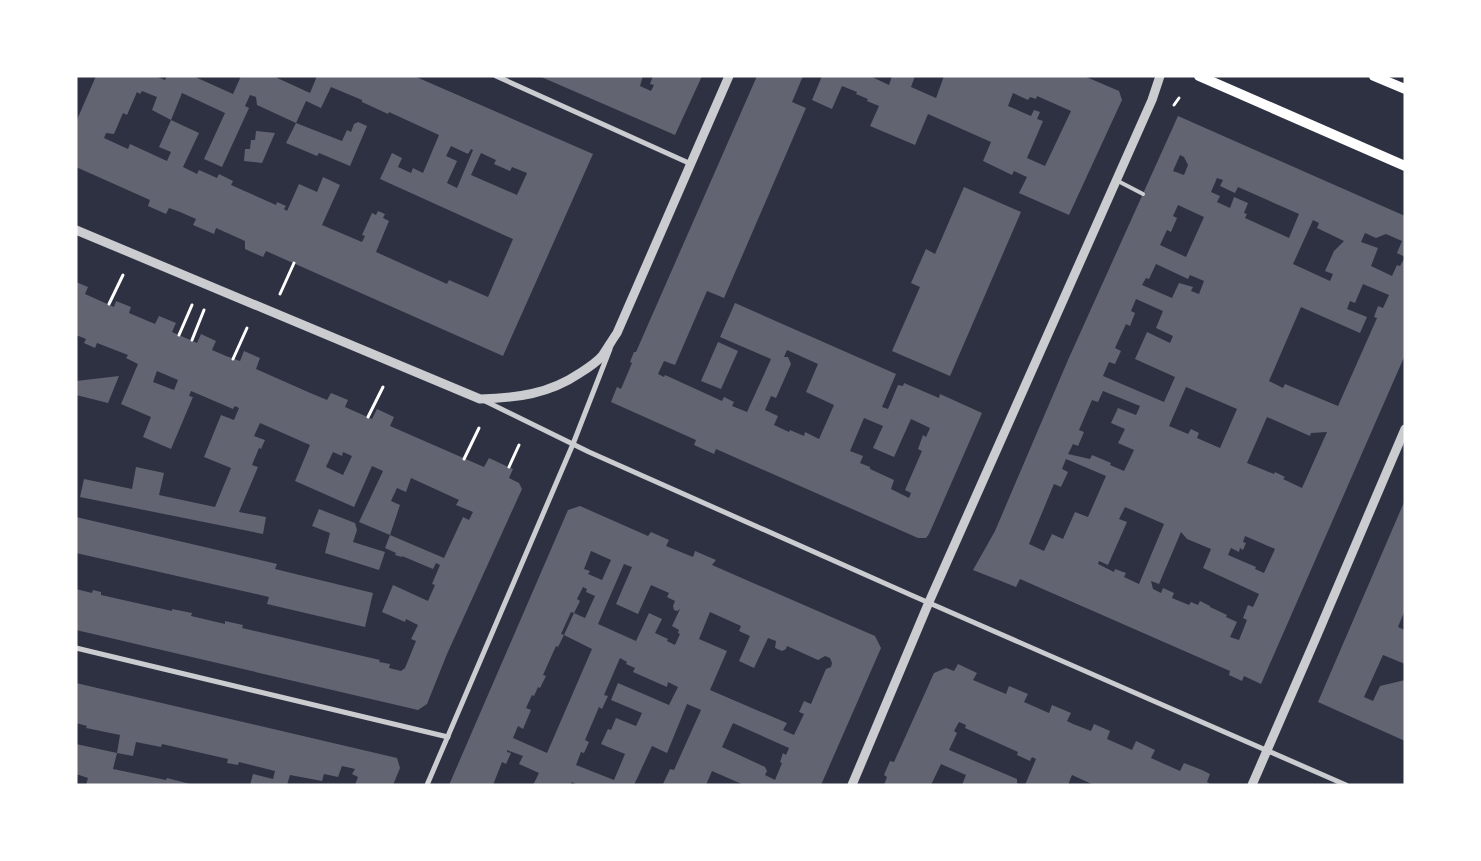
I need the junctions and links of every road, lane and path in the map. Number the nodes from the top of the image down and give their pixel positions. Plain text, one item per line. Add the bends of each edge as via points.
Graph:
1 (496, 76) edge
2 (729, 76) edge
3 (1160, 76) edge
4 (1199, 76) edge
5 (1374, 76) edge
6 (1405, 89) edge
7 (1179, 98) dead end
8 (1174, 106) dead end
9 (691, 164) junction
10 (1405, 166) edge
11 (1116, 180) junction
12 (1143, 194) dead end
13 (76, 230) edge
14 (294, 263) dead end
15 (123, 275) dead end
16 (280, 294) dead end
17 (109, 304) dead end
18 (192, 304) dead end
19 (204, 310) dead end
20 (247, 328) dead end
21 (617, 333) junction
22 (180, 335) dead end
23 (192, 340) dead end
24 (234, 359) dead end
25 (383, 387) dead end
26 (480, 399) junction
27 (368, 417) dead end
28 (479, 428) dead end
29 (1405, 429) edge
30 (573, 444) junction
31 (519, 445) dead end
32 (464, 459) dead end
33 (509, 467) dead end
34 (929, 602) junction
35 (76, 648) edge
36 (448, 737) junction
37 (1267, 750) junction
38 (427, 785) edge
39 (852, 785) edge
40 (1252, 785) edge
41 (1346, 785) edge

1 - 9 street
2 - 9 street
3 - 11 street
4 - 10 main road
5 - 6 main road
7 - 8 path
9 - 21 street
11 - 12 lane
11 - 34 street
13 - 26 street
14 - 16 path
15 - 17 path
18 - 22 path
19 - 23 path
20 - 24 path
21 - 26 street via 591,366 562,384 528,395
21 - 30 street
25 - 27 path
26 - 30 street
28 - 32 path
29 - 37 street
30 - 34 street
30 - 36 street
31 - 33 path
34 - 37 street
34 - 39 street
35 - 36 street
36 - 38 street
37 - 40 street
37 - 41 street

